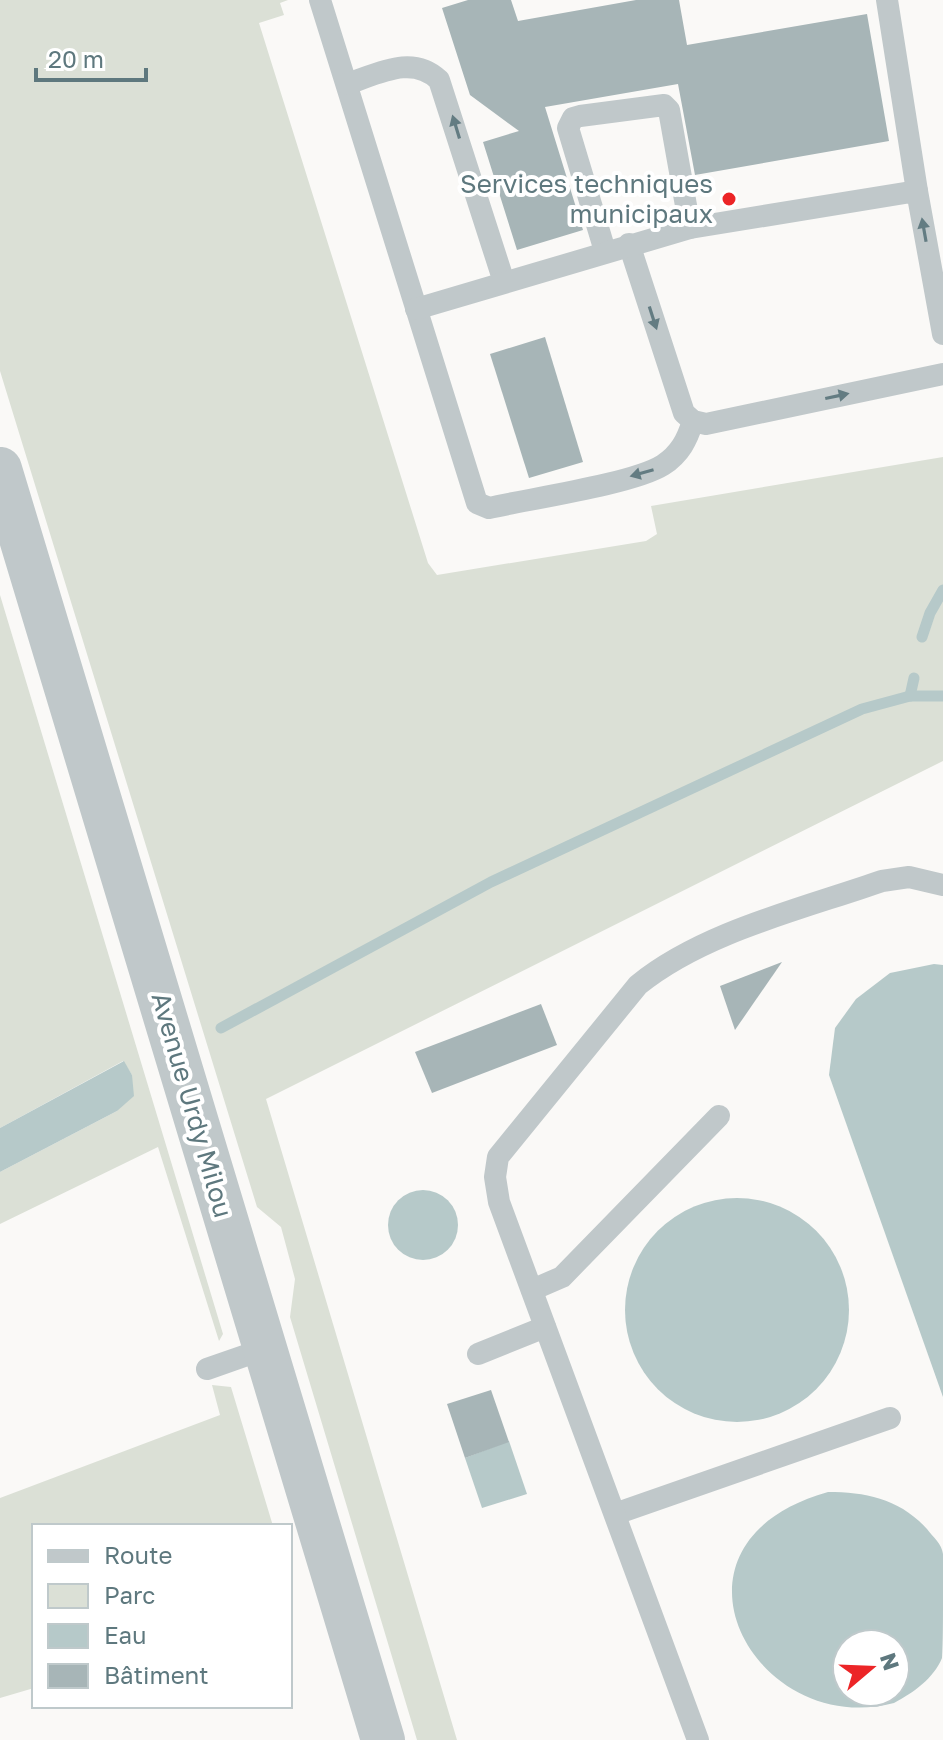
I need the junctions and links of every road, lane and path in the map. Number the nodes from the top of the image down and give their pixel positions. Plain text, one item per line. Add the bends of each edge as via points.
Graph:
1 (320, 0) edge
2 (887, 0) edge
3 (347, 84) junction
4 (917, 191) junction
5 (690, 228) junction
6 (629, 244) junction
7 (605, 251) junction
8 (504, 282) junction
9 (416, 309) junction
10 (943, 334) edge
11 (943, 374) edge
12 (693, 421) junction
13 (0, 469) edge
14 (943, 885) edge
15 (719, 1116) dead end
16 (532, 1290) junction
17 (545, 1327) junction
18 (264, 1349) junction
19 (478, 1354) dead end
20 (207, 1369) dead end
21 (890, 1418) dead end
22 (615, 1514) junction
23 (383, 1740) edge
24 (698, 1740) edge

1 - 3 lane
2 - 4 lane
8 -> 3 lane via 439,80 411,65
3 - 9 lane
4 - 5 lane
10 -> 4 lane
5 - 6 lane
5 - 7 lane via 669,110 664,105 580,116 568,128
6 - 7 lane
6 -> 12 lane via 684,413
7 - 8 lane
8 - 9 lane
12 -> 9 lane via 677,454 649,473 482,507
12 -> 11 lane via 706,424
13 - 18 street, Avenue Urdy Milou
14 - 16 lane via 909,877 882,881 704,944 666,962 638,985 498,1157 499,1202
15 - 16 lane via 562,1277
16 - 17 lane
17 - 19 lane
17 - 22 lane
18 - 20 lane
18 - 23 street, Avenue Urdy Milou
21 - 22 lane
22 - 24 lane

